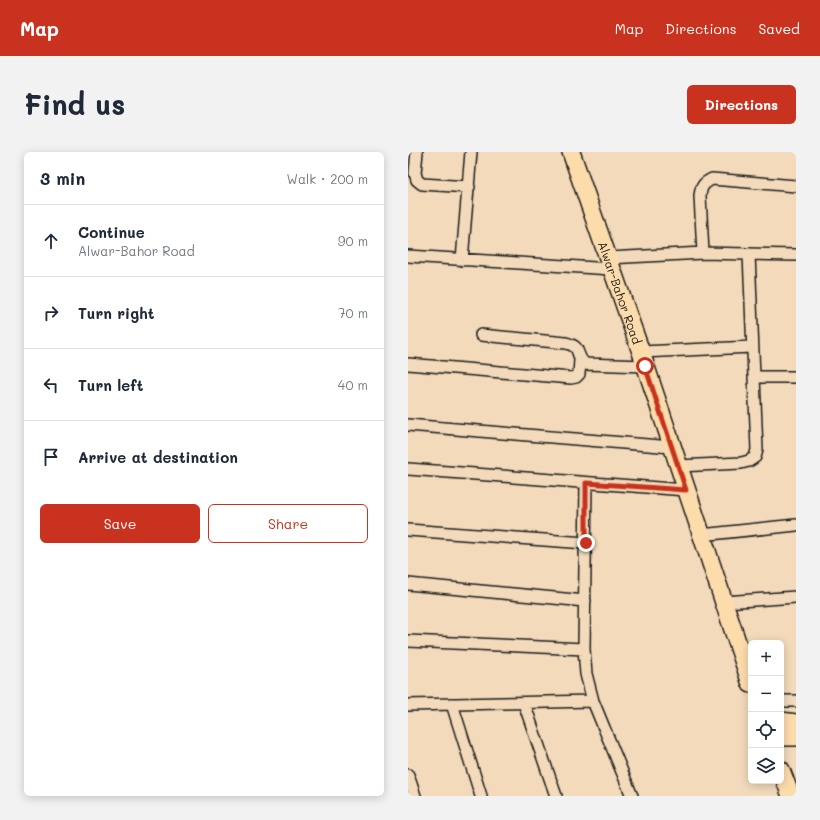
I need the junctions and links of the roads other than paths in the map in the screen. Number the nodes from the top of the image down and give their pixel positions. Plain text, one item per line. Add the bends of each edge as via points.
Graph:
1 (417, 152) edge
2 (471, 152) edge
3 (571, 152) edge
4 (796, 186) edge
5 (469, 187) junction
6 (796, 248) edge
7 (703, 253) junction
8 (749, 254) junction
9 (796, 255) edge
10 (408, 256) edge
11 (462, 260) junction
12 (609, 264) junction
13 (481, 335) dead end
14 (752, 346) junction
15 (643, 359) junction
16 (580, 360) junction
17 (408, 364) edge
18 (754, 377) junction
19 (796, 377) edge
20 (408, 425) edge
21 (672, 447) junction
22 (678, 466) junction
23 (408, 469) edge
24 (586, 483) junction
25 (686, 490) junction
26 (796, 525) edge
27 (408, 530) edge
28 (701, 536) junction
29 (586, 543) junction
30 (408, 584) edge
31 (796, 597) edge
32 (585, 601) junction
33 (724, 602) junction
34 (408, 641) edge
35 (584, 649) junction
36 (748, 676) edge
37 (784, 700) edge
38 (594, 701) junction
39 (796, 701) edge
40 (524, 703) junction
41 (452, 704) junction
42 (408, 705) edge
43 (784, 721) edge
44 (796, 723) edge
45 (784, 737) edge
46 (796, 737) edge
47 (408, 775) edge
48 (787, 775) edge
49 (415, 796) edge
50 (481, 796) edge
51 (556, 796) edge
52 (632, 796) edge
53 (791, 796) edge

1 - 5 street via 416,180 422,184
2 - 5 street
3 - 12 main road, Alwar-Bahor Road
4 - 7 street via 712,179 704,182 700,196
5 - 11 street
6 - 9 street
7 - 8 street
7 - 12 street
8 - 9 street
8 - 14 street
10 - 11 street
11 - 12 street
12 - 15 main road, Alwar-Bahor Road
13 - 16 street via 566,343 577,349
14 - 15 street
14 - 18 street
15 - 16 street via 592,365
15 - 21 main road, Alwar-Bahor Road
16 - 17 street via 579,374 571,378
18 - 19 street
18 - 22 street via 757,450 755,457 741,463
20 - 21 street
21 - 22 main road, Alwar-Bahor Road
22 - 25 main road, Alwar-Bahor Road
23 - 24 street
24 - 25 street
24 - 29 street
25 - 28 main road, Alwar-Bahor Road
26 - 28 street
27 - 29 street
28 - 33 main road, Alwar-Bahor Road
29 - 32 street
30 - 32 street
31 - 33 street
32 - 35 street
33 - 36 main road, Alwar-Bahor Road
34 - 35 street
35 - 38 street via 586,674
37 - 39 street
38 - 40 street
38 - 52 street
40 - 41 street
40 - 51 street
41 - 42 street
41 - 50 street
43 - 44 main road
45 - 46 main road
47 - 49 street
48 - 53 main road

